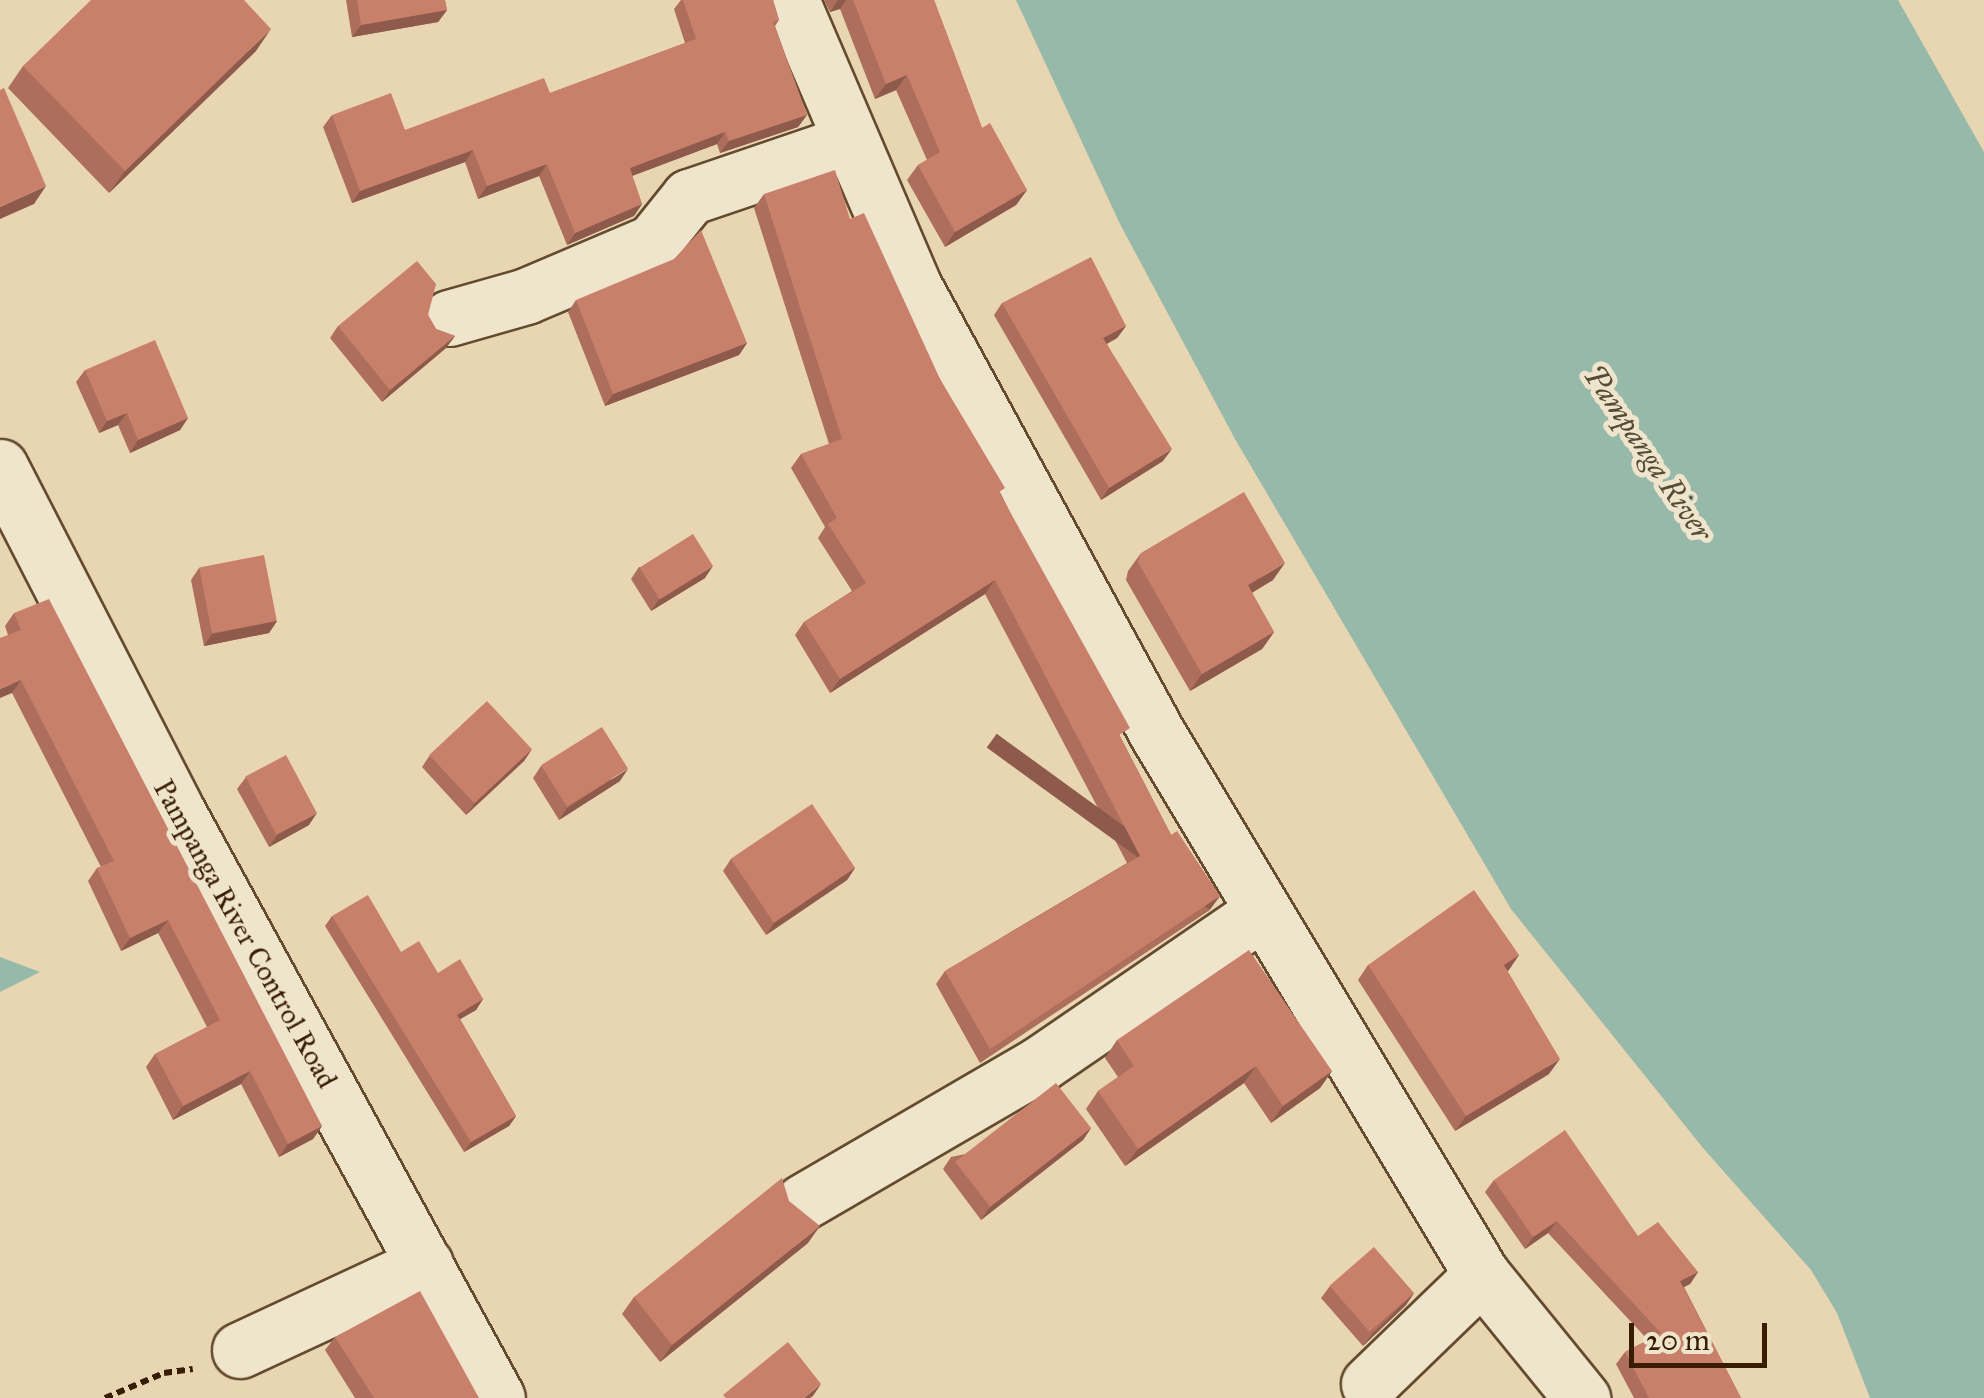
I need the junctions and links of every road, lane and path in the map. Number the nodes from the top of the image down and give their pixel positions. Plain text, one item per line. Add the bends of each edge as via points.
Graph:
1 (791, 0) edge
2 (848, 143) junction
3 (449, 318) dead end
4 (0, 467) edge
5 (1262, 912) junction
6 (803, 1202) dead end
7 (424, 1264) junction
8 (1482, 1276) junction
9 (240, 1350) joint
10 (1369, 1384) dead end
11 (105, 1398) edge
12 (497, 1398) edge
13 (1582, 1398) edge

1 - 2 street
2 - 3 street via 689,197 653,242 526,296
2 - 5 street via 914,287 1010,468
4 - 7 street, Pampanga River Control Road via 174,806
5 - 6 street via 1040,1064
5 - 8 street
7 - 9 street
7 - 12 street, Pampanga River Control Road
8 - 10 street
8 - 13 street
9 - 11 path

